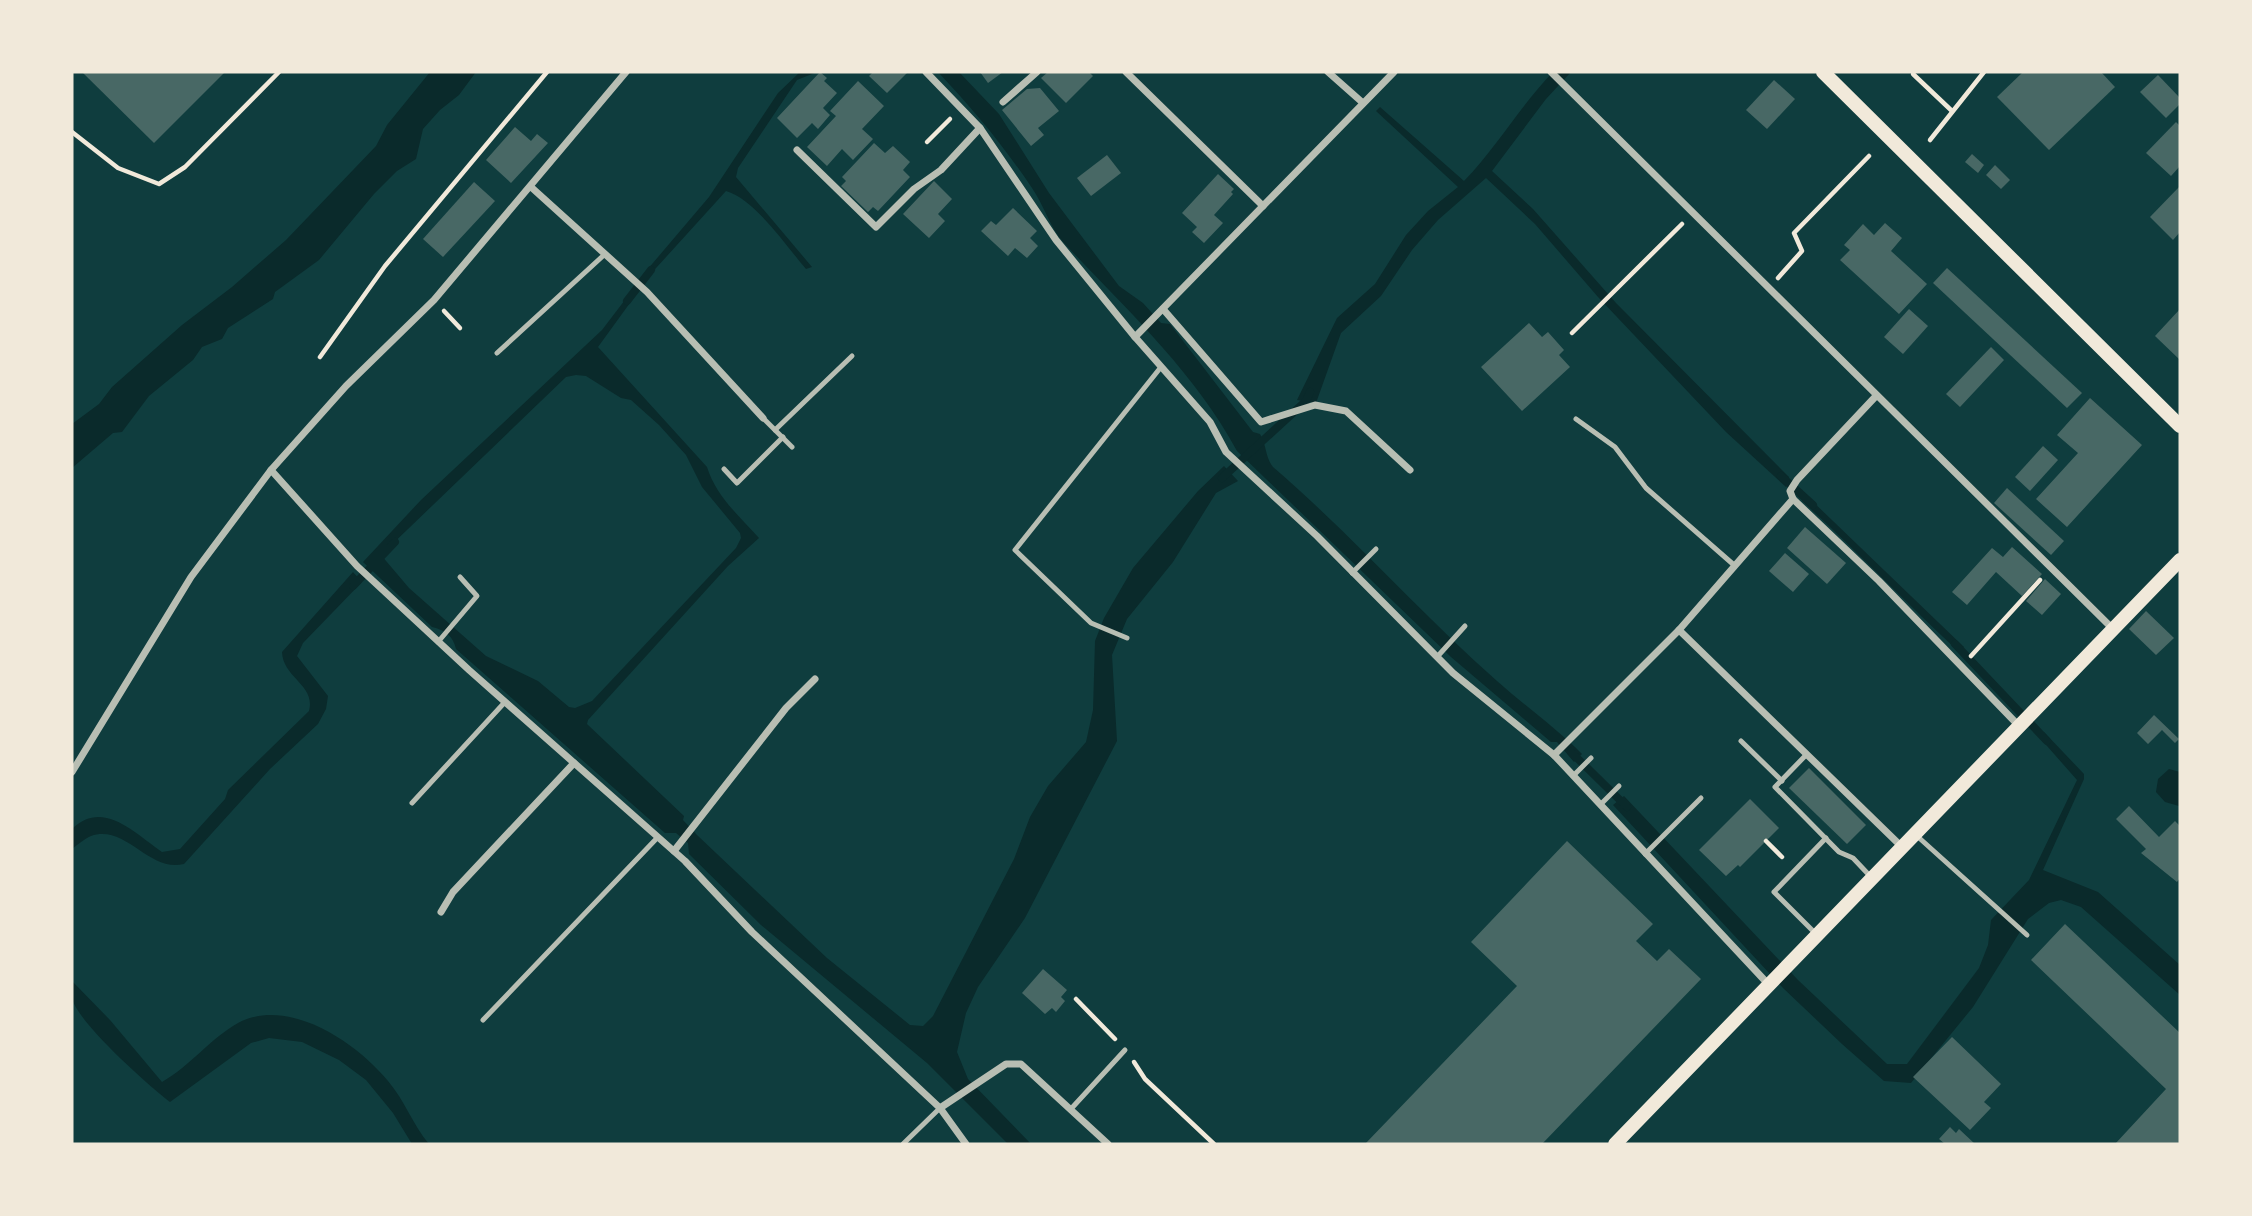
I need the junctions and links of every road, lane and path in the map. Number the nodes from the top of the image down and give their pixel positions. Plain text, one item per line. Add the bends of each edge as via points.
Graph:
1 (279, 72) edge
2 (547, 72) edge
3 (626, 72) edge
4 (926, 72) edge
5 (1037, 72) edge
6 (1126, 72) edge
7 (1328, 72) edge
8 (1394, 72) edge
9 (1552, 72) edge
10 (1823, 72) edge
11 (1984, 72) edge
12 (1913, 74) dead end
13 (1003, 102) dead end
14 (1363, 103) junction
15 (960, 109) junction
16 (1952, 111) junction
17 (980, 128) junction
18 (72, 132) edge
19 (1930, 140) dead end
20 (927, 142) dead end
21 (797, 150) dead end
22 (1869, 156) dead end
23 (531, 187) junction
24 (1263, 206) junction
25 (1693, 213) junction
26 (604, 255) junction
27 (1768, 288) junction
28 (434, 300) junction
29 (1163, 309) junction
30 (460, 328) dead end
31 (1572, 333) dead end
32 (1137, 334) junction
33 (497, 353) dead end
34 (852, 356) dead end
35 (320, 357) dead end
36 (1161, 367) junction
37 (1876, 396) junction
38 (763, 418) joint
39 (1577, 419) dead end
40 (2180, 426) edge
41 (775, 430) junction
42 (783, 437) junction
43 (792, 447) dead end
44 (724, 469) dead end
45 (271, 470) junction
46 (1410, 470) dead end
47 (1792, 495) junction
48 (1376, 549) dead end
49 (2180, 560) edge
50 (1734, 565) junction
51 (2050, 569) junction
52 (1354, 570) junction
53 (460, 577) dead end
54 (1465, 626) dead end
55 (2113, 629) junction
56 (1679, 630) junction
57 (1127, 638) dead end
58 (440, 640) junction
59 (1975, 653) dead end
60 (1440, 654) junction
61 (815, 679) dead end
62 (505, 702) junction
63 (2025, 720) junction
64 (1741, 741) dead end
65 (1557, 752) junction
66 (1806, 755) junction
67 (1591, 758) dead end
68 (574, 763) junction
69 (72, 772) edge
70 (1576, 773) junction
71 (1782, 781) junction
72 (1619, 786) dead end
73 (1701, 798) dead end
74 (412, 803) dead end
75 (1603, 803) junction
76 (1915, 834) junction
77 (659, 837) junction
78 (1826, 838) junction
79 (1766, 841) dead end
80 (1902, 847) junction
81 (674, 851) junction
82 (1648, 851) junction
83 (1782, 857) dead end
84 (1872, 878) junction
85 (441, 912) dead end
86 (1817, 935) junction
87 (2026, 935) dead end
88 (1772, 982) junction
89 (1076, 999) dead end
90 (483, 1020) dead end
91 (1125, 1050) junction
92 (940, 1108) junction
93 (1070, 1110) junction
94 (903, 1144) edge
95 (966, 1144) edge
96 (1108, 1144) edge
97 (1213, 1144) edge
98 (1615, 1144) edge

1 - 18 path via 185,167 159,184 118,168
2 - 35 path via 385,267
3 - 23 street
4 - 15 street
5 - 13 street
6 - 24 street
7 - 14 street
8 - 14 street
9 - 25 street
10 - 40 main road
11 - 16 path
12 - 16 path
14 - 24 street
15 - 17 street
15 - 20 path
16 - 19 path
17 - 21 street via 942,170 914,189 876,228
17 - 32 street via 1056,240
22 - 27 path via 1794,233 1802,250
23 - 26 street
23 - 28 street
24 - 29 street
25 - 27 street
25 - 31 path
26 - 33 lane
26 - 38 street via 647,292
27 - 37 street
28 - 30 path
28 - 45 street via 346,386
29 - 32 street
29 - 46 street via 1261,422 1315,405 1346,411
32 - 36 street
34 - 41 lane
36 - 52 street via 1210,422 1226,452
36 - 57 lane via 1016,550 1091,623
37 - 47 street via 1797,480
37 - 51 street
38 - 41 lane
39 - 50 lane via 1615,447 1646,488
41 - 42 lane
42 - 43 lane
42 - 44 lane via 737,483
45 - 58 street via 357,566
45 - 69 street via 191,577
47 - 50 street
47 - 63 street
48 - 52 lane
49 - 55 main road
50 - 56 street
51 - 55 street
51 - 59 path
52 - 60 street
53 - 58 lane via 477,596
54 - 60 lane
55 - 63 main road
56 - 65 street
56 - 66 street
58 - 62 street
60 - 65 street
61 - 81 street via 786,708
62 - 68 street
62 - 74 lane
63 - 76 main road
64 - 71 lane
65 - 70 street
66 - 71 lane
66 - 80 street
67 - 70 lane
68 - 77 street
68 - 85 street via 453,892
70 - 75 street
71 - 78 lane via 1775,787
72 - 75 lane
73 - 82 lane
75 - 82 street
76 - 80 main road
76 - 87 lane
77 - 81 street
77 - 90 lane
78 - 84 lane
78 - 86 lane via 1774,892
79 - 83 path
80 - 84 main road
81 - 92 street via 752,932
82 - 88 street
84 - 86 main road
86 - 88 main road
88 - 98 main road
89 - 91 path
91 - 93 lane
91 - 97 path via 1145,1079
92 - 93 street via 1006,1064 1021,1064
92 - 94 lane
92 - 95 street
93 - 96 street

